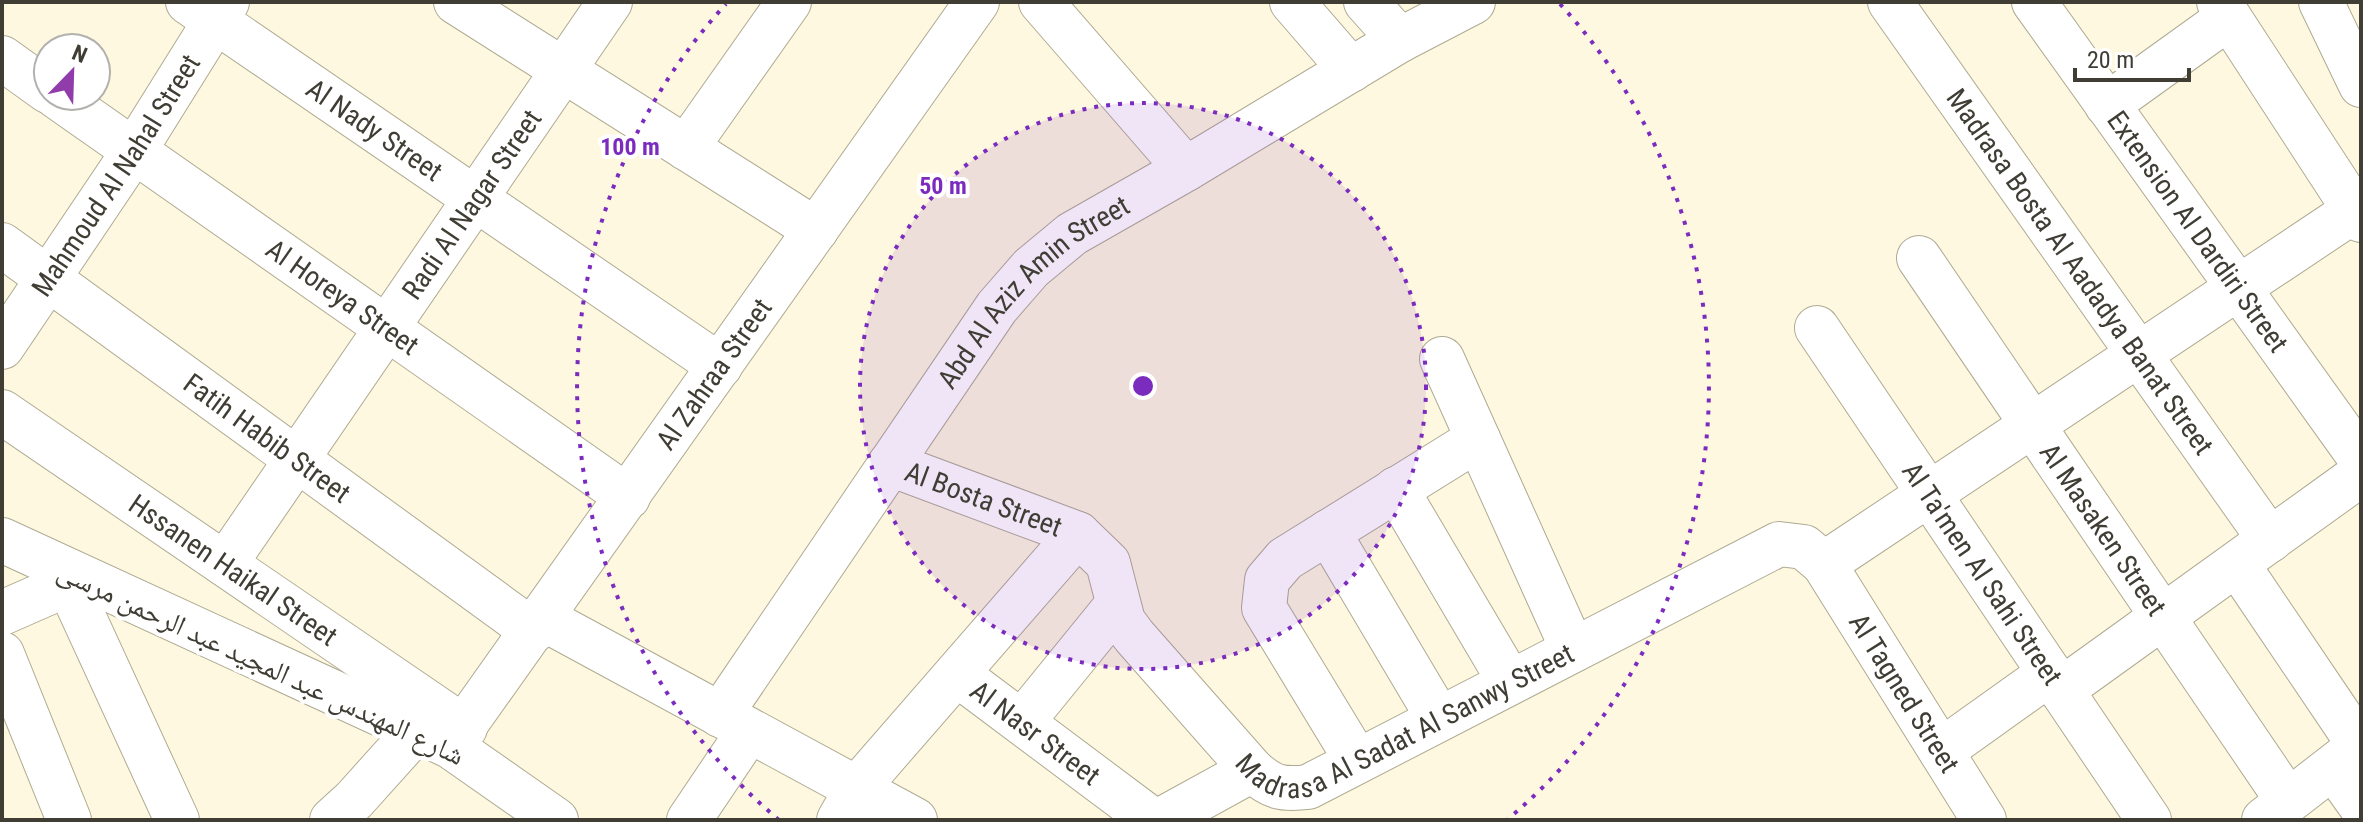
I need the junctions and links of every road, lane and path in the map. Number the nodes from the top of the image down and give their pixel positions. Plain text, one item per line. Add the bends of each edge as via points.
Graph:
1 (456, 2) edge
2 (610, 2) edge
3 (789, 2) edge
4 (977, 2) edge
5 (1041, 2) edge
6 (1292, 2) edge
7 (1366, 2) edge
8 (1473, 2) edge
9 (2321, 2) edge
10 (2045, 5) edge
11 (210, 8) edge
12 (1909, 9) edge
13 (2223, 10) edge
14 (1400, 40) junction
15 (2, 58) edge
16 (564, 70) junction
17 (1351, 70) junction
18 (32, 80) edge
19 (2361, 85) edge
20 (2107, 105) junction
21 (79, 112) edge
22 (686, 148) junction
23 (134, 151) junction
24 (1186, 169) junction
25 (475, 199) junction
26 (2358, 215) edge
27 (816, 230) junction
28 (2, 245) edge
29 (1919, 258) dead end
30 (48, 278) junction
31 (2238, 287) junction
32 (387, 327) junction
33 (1817, 328) dead end
34 (2, 347) edge
35 (2139, 354) junction
36 (1442, 359) dead end
37 (720, 366) junction
38 (2, 412) edge
39 (2032, 424) junction
40 (1478, 439) junction
41 (297, 459) junction
42 (2361, 459) edge
43 (890, 464) junction
44 (2361, 474) edge
45 (1396, 489) junction
46 (1929, 494) junction
47 (628, 497) junction
48 (1328, 532) junction
49 (1078, 534) junction
50 (2, 540) edge
51 (2253, 552) junction
52 (225, 564) junction
53 (1824, 564) junction
54 (64, 576) junction
55 (1118, 604) junction
56 (2, 613) edge
57 (2163, 616) junction
58 (537, 625) junction
59 (1573, 650) junction
60 (2, 654) edge
61 (957, 674) junction
62 (1510, 682) junction
63 (2056, 682) junction
64 (1439, 719) junction
65 (1022, 722) junction
66 (734, 723) junction
67 (444, 735) junction
68 (1941, 751) junction
69 (2352, 753) edge
70 (1357, 761) junction
71 (1252, 770) junction
72 (848, 804) edge
73 (2361, 806) edge
74 (2276, 811) edge
75 (69, 820) edge
76 (177, 820) edge
77 (332, 820) edge
78 (556, 820) edge
79 (689, 820) edge
80 (915, 820) edge
81 (1152, 820) edge
82 (1161, 820) edge
83 (1984, 820) edge
84 (2149, 820) edge

1 - 16 street
2 - 16 street, Radi Al Nagar Street
3 - 22 street
4 - 27 street, Al Zahraa Street
5 - 24 street
6 - 17 street
7 - 14 street
8 - 14 street, Abd Al Aziz Amin Street
9 - 19 street
10 - 20 street, Extension Al Dardiri Street
11 - 23 street, Mahmoud Al Nahal Street
11 - 25 street, Al Nady Street
12 - 35 street, Madrasa Bosta Al Aadadya Banat Street
13 - 20 street
13 - 26 street
14 - 17 street, Abd Al Aziz Amin Street
15 - 18 street
16 - 22 street
16 - 25 street, Radi Al Nagar Street
17 - 24 street, Abd Al Aziz Amin Street
20 - 31 street, Extension Al Dardiri Street
21 - 23 street, Al Horeya Street
22 - 27 street
23 - 30 street, Mahmoud Al Nahal Street
23 - 32 street, Al Horeya Street
24 - 43 street, Abd Al Aziz Amin Street via 1072,234 1031,268 997,307
25 - 32 street, Radi Al Nagar Street
25 - 37 street, Al Nady Street
26 - 31 street
27 - 37 street, Al Zahraa Street
28 - 30 street, Fatih Habib Street
29 - 39 street, Al Masaken Street
30 - 34 street, Mahmoud Al Nahal Street
30 - 41 street, Fatih Habib Street
31 - 35 street
31 - 42 street, Extension Al Dardiri Street
32 - 41 street, Radi Al Nagar Street
32 - 47 street, Al Horeya Street
33 - 46 street, Al Ta'men Al Sahi Street
35 - 39 street
35 - 51 street, Madrasa Bosta Al Aadadya Banat Street
36 - 40 street
37 - 47 street, Al Zahraa Street
38 - 52 street, Hssanen Haikal Street
39 - 46 street
39 - 57 street, Al Masaken Street
40 - 45 street
40 - 59 street
41 - 52 street, Radi Al Nagar Street
41 - 58 street, Fatih Habib Street
43 - 49 street, Al Bosta Street
43 - 66 street, Abd Al Aziz Amin Street
44 - 51 street
45 - 48 street
45 - 62 street
46 - 53 street
46 - 63 street, Al Ta'men Al Sahi Street
47 - 58 street, Al Zahraa Street
48 - 64 street
48 - 70 street via 1285,559 1267,580 1264,608
49 - 55 street, Madrasa Al Sadat Al Sanwy Street via 1108,563
49 - 61 street
50 - 54 street, شارع المهندس عبد المجيد عبد الرحمن مرسى
51 - 57 street
51 - 69 street, Madrasa Bosta Al Aadadya Banat Street
52 - 67 street, Hssanen Haikal Street
53 - 59 street, Madrasa Al Sadat Al Sanwy Street via 1804,547 1779,544
53 - 68 street, Al Tagned Street
54 - 56 street
54 - 67 street, شارع المهندس عبد المجيد عبد الرحمن مرسى
54 - 76 street
55 - 65 street
55 - 71 street, Madrasa Al Sadat Al Sanwy Street via 1134,636
57 - 63 street
57 - 74 street, Al Masaken Street
58 - 66 street, Fatih Habib Street
58 - 67 street, Al Zahraa Street
59 - 62 street, Madrasa Al Sadat Al Sanwy Street
60 - 75 street
61 - 65 street, Al Nasr Street
61 - 72 street
62 - 64 street, Madrasa Al Sadat Al Sanwy Street
63 - 68 street
63 - 84 street, Al Ta'men Al Sahi Street
64 - 70 street, Madrasa Al Sadat Al Sanwy Street
65 - 81 street, Al Nasr Street
66 - 72 street, Fatih Habib Street
66 - 79 street, Abd Al Aziz Amin Street
67 - 77 street, Al Zahraa Street
67 - 78 street, شارع المهندس عبد المجيد عبد الرحمن مرسى
68 - 83 street, Al Tagned Street
69 - 73 street, Madrasa Bosta Al Aadadya Banat Street
69 - 74 street
70 - 71 street, Madrasa Al Sadat Al Sanwy Street via 1308,787 1288,790 1268,784
71 - 82 street
72 - 80 street, Fatih Habib Street

